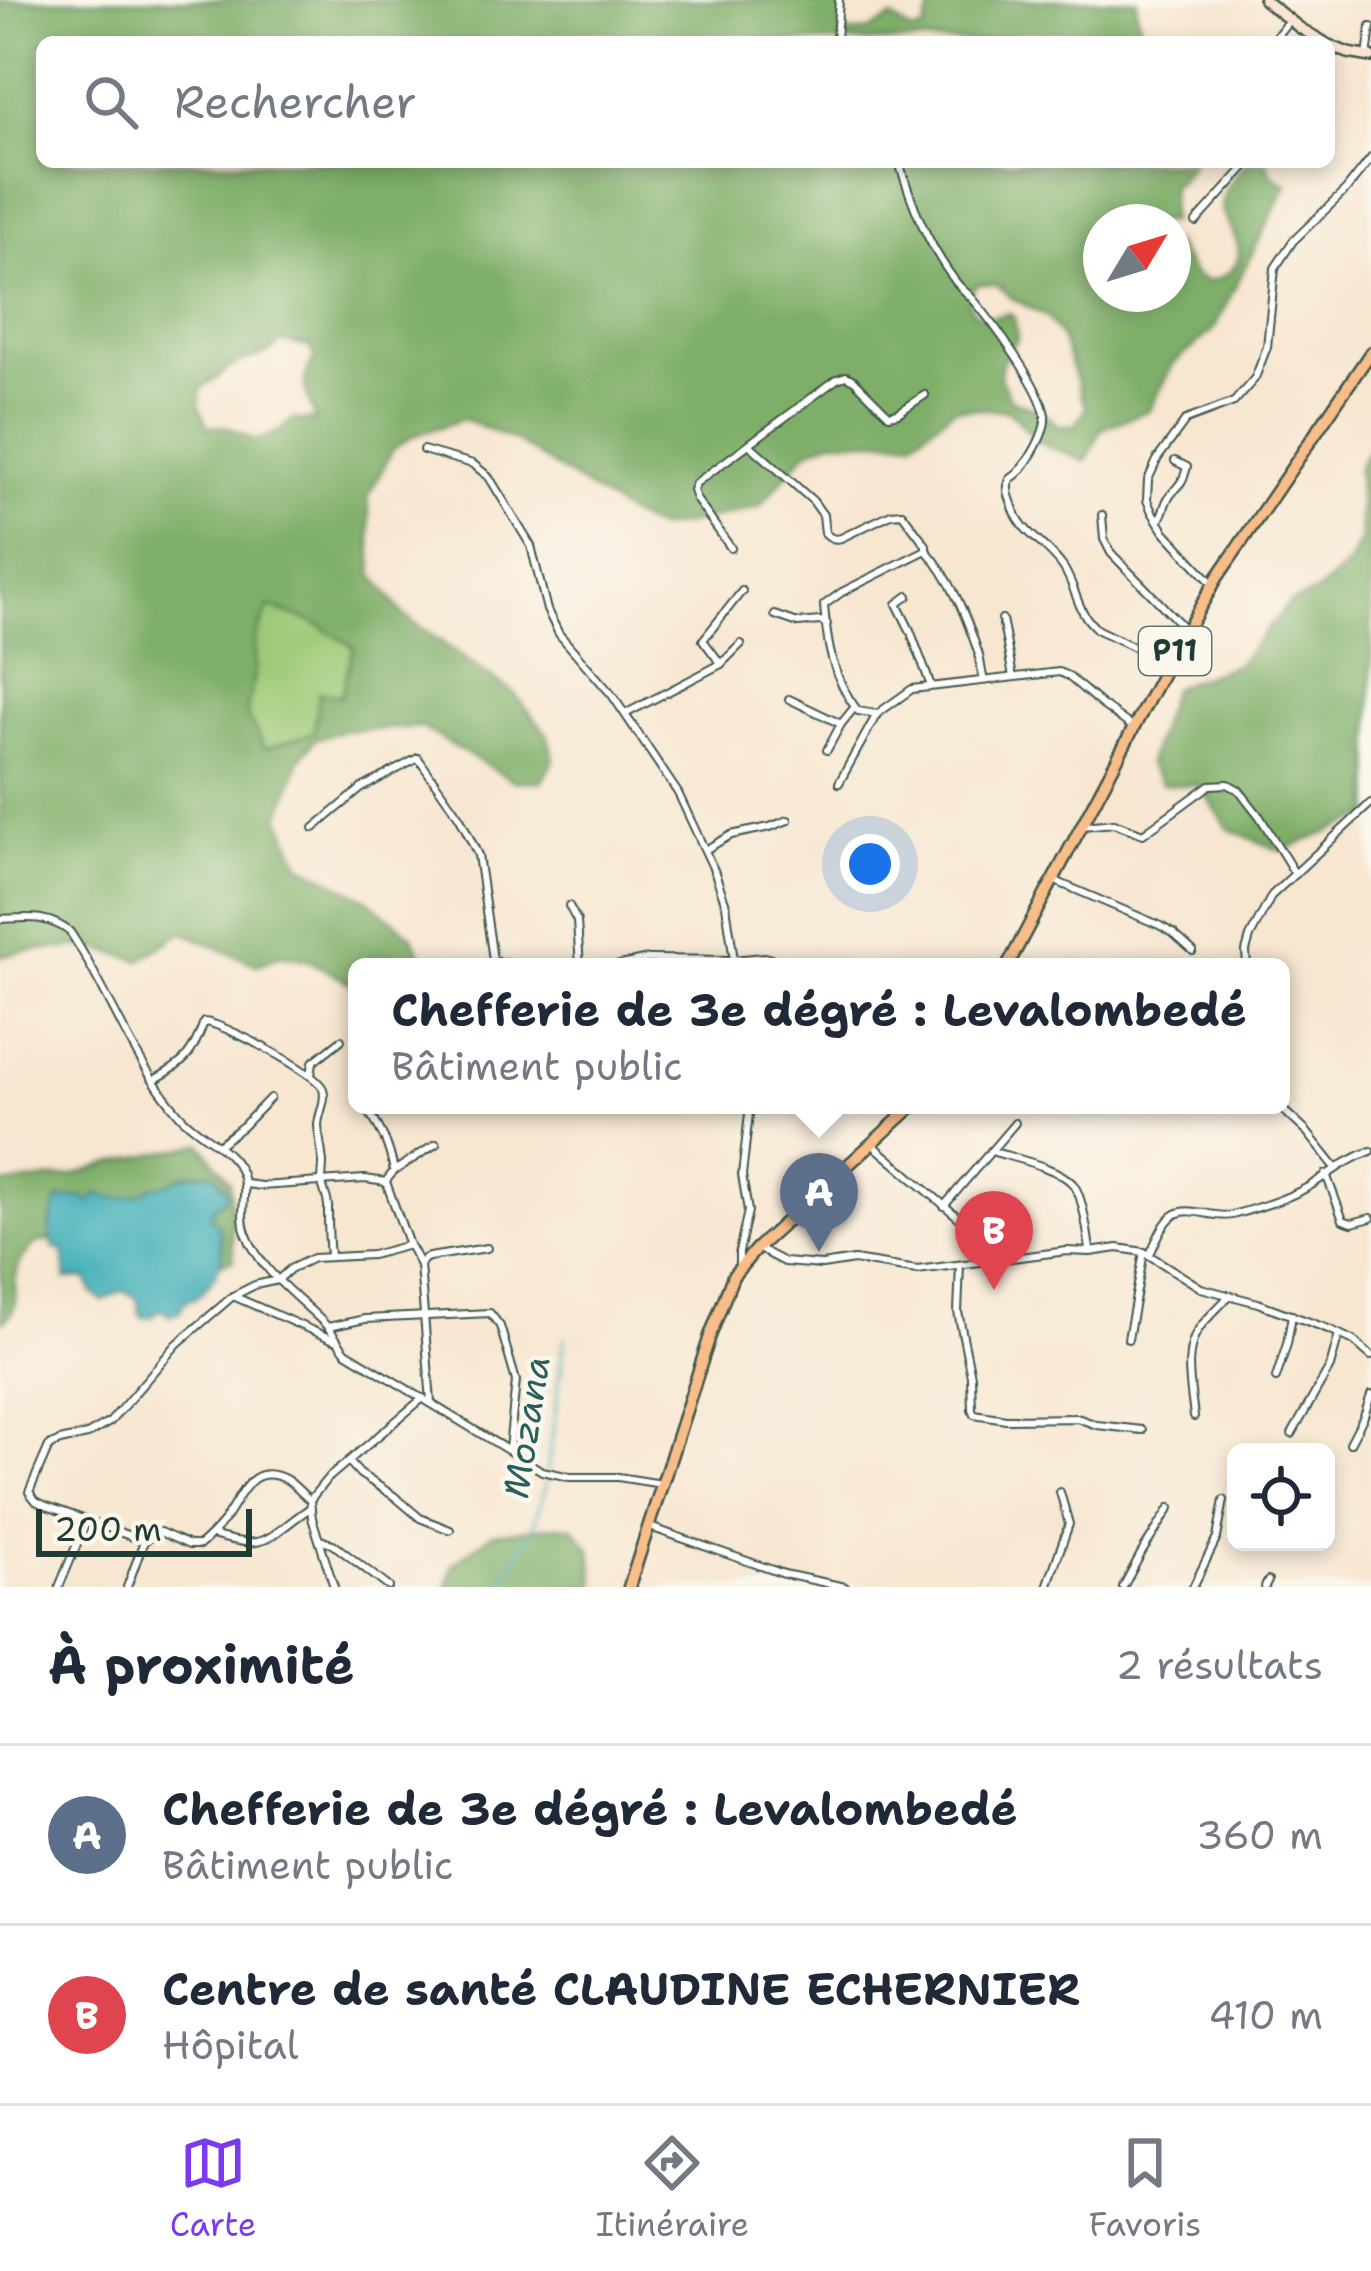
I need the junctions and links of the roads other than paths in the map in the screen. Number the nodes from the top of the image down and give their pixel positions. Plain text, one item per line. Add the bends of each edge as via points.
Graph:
1 (839, 0) edge
2 (1264, 0) edge
3 (1289, 20) junction
4 (1371, 27) edge
5 (836, 36) edge
6 (1277, 36) edge
7 (1314, 36) edge
8 (1335, 47) edge
9 (1369, 57) edge
10 (1371, 158) edge
11 (901, 168) edge
12 (1245, 168) edge
13 (1196, 223) dead end
14 (1371, 352) edge
15 (925, 394) dead end
16 (749, 445) junction
17 (423, 451) dead end
18 (1174, 460) dead end
19 (1102, 515) dead end
20 (1158, 521) junction
21 (731, 548) dead end
22 (926, 550) junction
23 (1214, 585) junction
24 (742, 591) dead end
25 (908, 596) dead end
26 (775, 615) dead end
27 (1002, 619) dead end
28 (827, 625) junction
29 (1187, 631) junction
30 (742, 644) dead end
31 (1168, 663) junction
32 (721, 664) junction
33 (1012, 677) junction
34 (984, 680) junction
35 (931, 686) junction
36 (789, 699) dead end
37 (854, 707) junction
38 (625, 714) junction
39 (877, 714) junction
40 (841, 724) junction
41 (1135, 728) junction
42 (827, 750) dead end
43 (839, 783) dead end
44 (1371, 803) edge
45 (788, 820) dead end
46 (1082, 826) junction
47 (314, 828) dead end
48 (705, 850) junction
49 (1295, 874) junction
50 (1053, 880) junction
51 (569, 906) dead end
52 (0, 920) edge
53 (1193, 951) dead end
54 (493, 958) edge
55 (579, 958) edge
56 (733, 958) edge
57 (1011, 958) edge
58 (1246, 958) edge
59 (341, 1040) dead end
60 (311, 1075) junction
61 (154, 1080) junction
62 (270, 1098) dead end
63 (370, 1114) edge
64 (749, 1114) edge
65 (904, 1114) edge
66 (1288, 1114) edge
67 (1015, 1123) dead end
68 (436, 1144) dead end
69 (872, 1144) junction
70 (218, 1145) junction
71 (1371, 1150) edge
72 (991, 1151) junction
73 (1335, 1167) junction
74 (394, 1171) junction
75 (1326, 1174) junction
76 (322, 1181) junction
77 (386, 1182) junction
78 (245, 1184) junction
79 (944, 1206) junction
80 (1371, 1218) edge
81 (1018, 1222) dead end
82 (409, 1245) junction
83 (757, 1248) junction
84 (487, 1249) dead end
85 (1090, 1252) junction
86 (1147, 1253) junction
87 (330, 1256) junction
88 (421, 1265) junction
89 (960, 1265) junction
90 (739, 1268) junction
91 (278, 1280) junction
92 (233, 1296) junction
93 (1230, 1296) junction
94 (423, 1315) junction
95 (1292, 1315) junction
96 (328, 1327) junction
97 (1340, 1334) junction
98 (1128, 1339) dead end
99 (335, 1340) junction
100 (1371, 1356) edge
101 (1276, 1378) dead end
102 (1371, 1395) edge
103 (427, 1400) junction
104 (1194, 1417) dead end
105 (1142, 1430) dead end
106 (1292, 1434) dead end
107 (1350, 1443) dead end
108 (509, 1449) junction
109 (349, 1462) junction
110 (662, 1484) junction
111 (1060, 1492) dead end
112 (1224, 1500) dead end
113 (310, 1504) junction
114 (1170, 1508) dead end
115 (87, 1520) junction
116 (647, 1526) junction
117 (450, 1529) dead end
118 (212, 1535) junction
119 (320, 1540) junction
120 (144, 1541) junction
121 (59, 1587) edge
122 (127, 1587) edge
123 (334, 1587) edge
124 (389, 1587) edge
125 (629, 1587) edge
126 (844, 1587) edge
127 (1047, 1587) edge
128 (1123, 1587) edge
129 (1193, 1587) edge

1 - 5 street
2 - 3 street
3 - 6 street
3 - 7 street
4 - 9 street
8 - 9 street
10 - 20 street via 1275,268 1267,347 1255,378 1234,402 1186,420 1158,458 1147,490
11 - 31 street via 939,257 1019,364 1046,417 1010,479 1016,519 1062,566 1090,623
12 - 13 street
14 - 23 main road, P11
15 - 16 street via 889,415 846,376
16 - 21 street via 693,490
16 - 22 street via 813,501 828,537 902,513
17 - 38 street via 473,464 489,477 531,546 560,634
18 - 20 street via 1187,467 1184,480
19 - 29 street via 1111,553
20 - 23 street
22 - 28 street via 826,602
22 - 34 street via 961,608
23 - 29 main road, P11
24 - 32 street via 703,640
25 - 35 street via 897,604
26 - 28 street
27 - 33 street
28 - 37 street via 827,650
29 - 31 main road, P11
30 - 32 street
31 - 41 main road, P11
32 - 38 street
33 - 34 street
33 - 41 street via 1064,673
34 - 35 street
35 - 39 street via 911,689
36 - 40 street
37 - 39 street
37 - 40 street
38 - 48 street
39 - 43 street
40 - 42 street
41 - 46 main road, P11
44 - 49 street
45 - 48 street
46 - 49 street via 1114,824 1143,834 1210,785 1228,784
46 - 50 main road, P11
47 - 54 street via 362,788 418,758 478,855
48 - 56 street
49 - 58 street via 1268,900
50 - 53 street via 1160,925
50 - 57 main road, P11
51 - 55 street
52 - 61 street via 39,917 70,932
59 - 60 street via 313,1062
60 - 61 street via 204,1022 192,1053
60 - 76 street via 324,1096 317,1121
61 - 70 street via 180,1115
62 - 70 street
63 - 74 street
64 - 90 street
65 - 69 main road
66 - 73 street
67 - 72 street
68 - 74 street
69 - 79 street
69 - 83 main road
70 - 78 street
71 - 73 street
72 - 79 street
72 - 85 street via 1070,1180
73 - 75 street
74 - 77 street
75 - 80 street via 1343,1220
75 - 86 street via 1235,1214 1177,1213
76 - 77 street
76 - 78 street
76 - 87 street
77 - 82 street
78 - 91 street via 244,1229
79 - 81 street via 969,1225 984,1218
82 - 87 street
82 - 88 street
83 - 89 street via 814,1265
83 - 90 main road
84 - 88 street
85 - 86 street
85 - 89 street
86 - 93 street
86 - 98 street
87 - 91 street
88 - 94 street
89 - 105 street via 958,1312 974,1414
90 - 110 main road
91 - 92 street
91 - 96 street
92 - 99 street
92 - 115 street via 177,1344 110,1422 46,1451 30,1496
93 - 95 street
93 - 104 street via 1196,1331 1187,1361
94 - 96 street
94 - 103 street
94 - 108 street via 485,1311 496,1319 517,1387
95 - 97 street
95 - 101 street
96 - 99 street
97 - 100 street
97 - 106 street
99 - 103 street
102 - 107 street
103 - 108 street
103 - 109 street
108 - 110 street via 555,1474
109 - 113 street
109 - 117 street via 420,1518
110 - 116 main road
111 - 127 street via 1070,1524
112 - 129 street
113 - 118 street via 263,1542
113 - 118 street via 281,1478 258,1478
113 - 119 street
114 - 128 street
115 - 120 street
115 - 121 street
116 - 125 main road
116 - 126 street
118 - 120 street via 195,1546 164,1533
119 - 123 street
119 - 124 street
120 - 122 street

